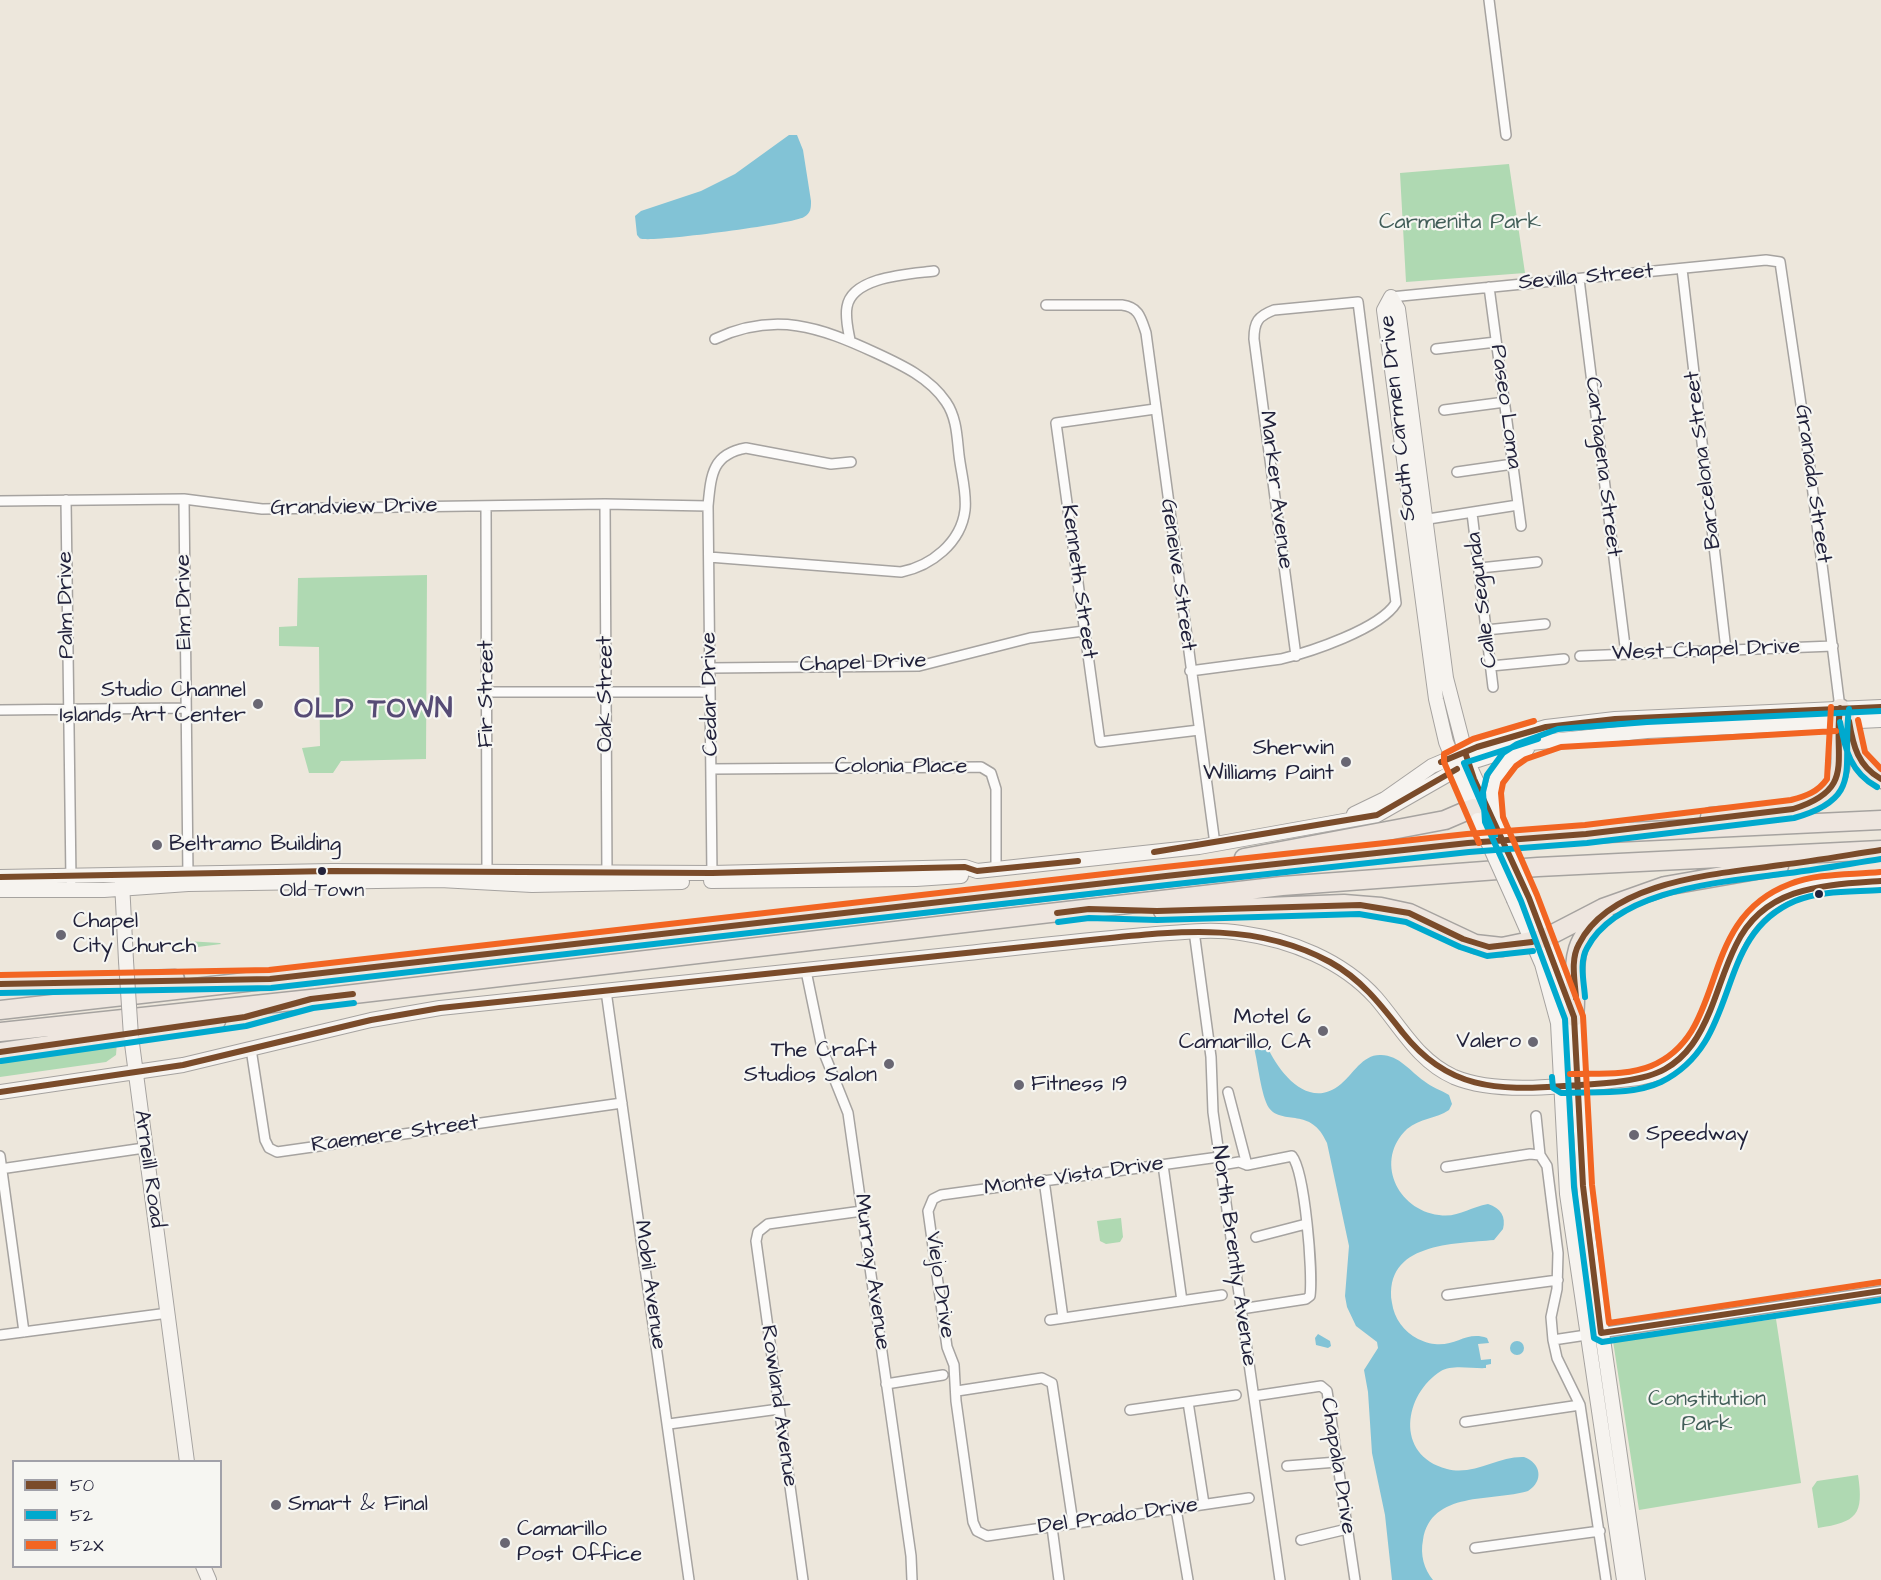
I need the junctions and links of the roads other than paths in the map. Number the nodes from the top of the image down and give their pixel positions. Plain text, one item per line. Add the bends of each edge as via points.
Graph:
1 (1489, 0) edge
2 (1506, 135) dead end
3 (1780, 262) joint
4 (1682, 269) junction
5 (934, 271) dead end
6 (1579, 279) junction
7 (1489, 287) junction
8 (1391, 297) junction
9 (1046, 305) dead end
10 (715, 339) dead end
11 (850, 340) junction
12 (1496, 342) junction
13 (1436, 349) dead end
14 (1505, 402) junction
15 (1155, 409) junction
16 (1444, 410) dead end
17 (851, 462) dead end
18 (1513, 464) junction
19 (1457, 472) dead end
20 (184, 499) junction
21 (66, 500) junction
22 (0, 501) edge
23 (605, 504) junction
24 (1518, 505) junction
25 (486, 506) junction
26 (708, 506) junction
27 (1472, 513) junction
28 (1427, 519) junction
29 (1411, 521) junction
30 (1521, 526) dead end
31 (709, 557) junction
32 (1537, 562) dead end
33 (1480, 568) junction
34 (1545, 624) dead end
35 (1486, 630) junction
36 (1084, 632) junction
37 (1833, 646) junction
38 (1726, 650) junction
39 (1626, 654) junction
40 (1296, 656) junction
41 (1580, 656) dead end
42 (1564, 659) dead end
43 (1491, 666) junction
44 (710, 668) junction
45 (1190, 671) junction
46 (1493, 687) dead end
47 (487, 692) junction
48 (606, 692) junction
49 (710, 692) junction
50 (1881, 707) edge
51 (186, 708) junction
52 (0, 710) edge
53 (68, 710) junction
54 (1842, 717) junction
55 (1881, 720) edge
56 (1199, 730) junction
57 (1559, 738) junction
58 (1460, 761) junction
59 (711, 769) junction
60 (1881, 779) edge
61 (1476, 814) junction
62 (1494, 819) junction
63 (1881, 820) edge
64 (1586, 834) junction
65 (1215, 844) junction
66 (1881, 850) edge
67 (996, 869) junction
68 (487, 876) junction
69 (1166, 876) junction
70 (0, 877) edge
71 (712, 877) junction
72 (607, 878) junction
73 (188, 879) junction
74 (1881, 881) edge
75 (122, 883) junction
76 (71, 884) junction
77 (0, 890) edge
78 (1618, 904) junction
79 (1089, 909) junction
80 (1194, 931) junction
81 (1539, 940) junction
82 (806, 971) junction
83 (270, 979) junction
84 (0, 984) edge
85 (606, 991) junction
86 (311, 999) junction
87 (0, 1010) edge
88 (1574, 1017) junction
89 (0, 1032) edge
90 (251, 1049) junction
91 (0, 1052) edge
92 (134, 1074) junction
93 (1578, 1083) junction
94 (1561, 1084) junction
95 (0, 1092) edge
96 (1228, 1092) dead end
97 (622, 1103) junction
98 (1536, 1116) dead end
99 (144, 1148) junction
100 (1540, 1155) junction
101 (0, 1156) edge
102 (1220, 1161) junction
103 (1163, 1165) junction
104 (1247, 1165) junction
105 (1446, 1167) dead end
106 (1, 1169) edge
107 (1044, 1180) junction
108 (930, 1202) joint
109 (862, 1211) junction
110 (1306, 1224) junction
111 (1256, 1237) dead end
112 (1558, 1280) junction
113 (1881, 1291) edge
114 (1222, 1295) dead end
115 (1447, 1295) dead end
116 (1182, 1301) junction
117 (1241, 1309) junction
118 (168, 1313) junction
119 (1063, 1318) junction
120 (1050, 1320) dead end
121 (24, 1332) junction
122 (1595, 1334) junction
123 (0, 1335) edge
124 (1553, 1340) junction
125 (943, 1375) dead end
126 (886, 1384) junction
127 (957, 1391) junction
128 (1236, 1395) dead end
129 (1254, 1396) junction
130 (1188, 1402) junction
131 (1580, 1405) junction
132 (779, 1409) junction
133 (1130, 1410) dead end
134 (1465, 1422) dead end
135 (669, 1424) junction
136 (187, 1460) edge
137 (1337, 1462) junction
138 (1287, 1466) dead end
139 (1249, 1498) dead end
140 (1204, 1504) junction
141 (1176, 1509) junction
142 (1073, 1523) junction
143 (1052, 1527) junction
144 (1347, 1529) junction
145 (1600, 1531) junction
146 (1301, 1540) dead end
147 (1476, 1548) dead end
148 (689, 1580) edge
149 (803, 1580) edge
150 (912, 1580) edge
151 (1059, 1580) edge
152 (1188, 1580) edge
153 (1280, 1580) edge
154 (1355, 1580) edge
155 (1606, 1580) edge
156 (1624, 1580) edge
157 (1638, 1580) edge

1 - 2 street
3 - 4 street, Sevilla Street
3 - 37 street, Granada Street
4 - 6 street, Sevilla Street
4 - 38 street, Barcelona Street
5 - 11 street via 880,279 856,292 847,306
6 - 7 street, Sevilla Street
6 - 39 street, Cartagena Street
7 - 8 street, Sevilla Street
7 - 12 street, Paseo Loma
8 - 28 main road, South Carmen Drive via 1398,309
8 - 29 main road, South Carmen Drive via 1383,310
9 - 15 street, Geneive Street via 1122,305 1141,315
10 - 11 street via 750,326 777,323 810,327
11 - 31 street via 914,372 936,389 948,405 965,497 963,518 953,540 923,566 892,573
12 - 13 street
12 - 14 street, Paseo Loma
14 - 16 street
14 - 18 street, Paseo Loma
15 - 36 street, Kenneth Street via 1056,423
15 - 45 street, Geneive Street
17 - 26 street, Cedar Drive via 831,464 755,447 734,450 723,456 712,473
18 - 19 street
18 - 24 street, Paseo Loma
20 - 21 street, Grandview Drive
20 - 25 street, Grandview Drive via 262,509
20 - 51 street, Elm Drive
21 - 22 street, Grandview Drive
21 - 53 street, Palm Drive
23 - 25 street, Grandview Drive
23 - 26 street, Grandview Drive
23 - 48 street, Oak Street
24 - 27 street, Calle Segunda
24 - 30 street, Paseo Loma
25 - 47 street, Fir Street
26 - 31 street, Cedar Drive
27 - 28 street, Calle Segunda
27 - 33 street, Calle Segunda
28 - 29 street, Calle Segunda
28 - 58 main road, South Carmen Drive
29 - 58 main road, South Carmen Drive via 1430,669
31 - 44 street, Cedar Drive
32 - 33 street
33 - 35 street, Calle Segunda
34 - 35 street
35 - 43 street, Calle Segunda
36 - 44 street, Chapel Drive via 1030,638 919,666
36 - 56 street, Kenneth Street via 1100,742
37 - 38 street, West Chapel Drive
37 - 54 street, Granada Street
38 - 39 street, West Chapel Drive
39 - 41 street, West Chapel Drive
40 - 40 street, Marker Avenue via 1254,325 1263,314 1274,310 1358,302 1396,603 1393,609 1361,629
40 - 45 street
42 - 43 street
43 - 46 street, Calle Segunda
44 - 49 street, Cedar Drive
45 - 56 street, Geneive Street
47 - 48 street
47 - 68 street, Fir Street
48 - 49 street
48 - 72 street, Oak Street
49 - 59 street, Cedar Drive
50 - 54 main road
51 - 53 street
51 - 73 street, Elm Drive
52 - 53 street
53 - 76 street, Palm Drive
54 - 55 main road
54 - 57 main road
54 - 58 main road via 1603,720 1546,727
54 - 60 highway via 1862,766
54 - 64 highway via 1839,772 1829,792 1809,806
56 - 65 street, Geneive Street
57 - 58 main road
57 - 62 main road via 1522,751 1502,767 1492,792
58 - 61 main road
58 - 62 main road
58 - 65 main road via 1424,771 1351,818
59 - 67 street, Colonia Place via 981,767 991,773 996,789
59 - 71 street, Cedar Drive
61 - 69 highway via 1272,851
61 - 81 main road, bridge via 1514,900
62 - 81 main road, bridge via 1529,898
63 - 64 highway
64 - 69 highway
65 - 67 main road
66 - 78 highway via 1691,879
66 - 79 highway via 1393,876 1282,885
67 - 71 main road
68 - 72 main road
68 - 73 main road
69 - 83 highway
70 - 76 main road
71 - 72 main road
73 - 75 main road
74 - 93 main road via 1813,887 1770,903 1752,917 1736,940 1706,1026 1684,1056 1647,1077
75 - 76 main road
75 - 92 main road, Arneill Road, bridge
76 - 77 main road
78 - 81 highway
78 - 88 highway via 1579,943
79 - 81 highway via 1158,911 1360,905 1409,913 1489,947
79 - 86 highway
80 - 82 main road
80 - 94 main road via 1263,937 1309,951 1334,965 1375,998 1426,1059 1457,1078 1497,1087
80 - 102 street, North Brently Avenue
81 - 88 main road
81 - 94 main road via 1555,1005
82 - 85 main road
82 - 109 street, Murray Avenue via 822,1048 848,1113
83 - 84 highway
83 - 87 highway
85 - 90 main road via 413,1012
85 - 97 street, Mobil Avenue
86 - 89 highway
86 - 91 highway via 245,1017
88 - 93 main road
90 - 92 main road
90 - 97 street, Raemere Street via 265,1142 277,1152
92 - 95 main road
92 - 99 main road, Arneill Road
93 - 94 main road
93 - 122 main road
94 - 122 main road via 1567,1194
96 - 104 street
97 - 135 street, Mobil Avenue
98 - 100 street
99 - 106 street
99 - 118 main road, Arneill Road
100 - 105 street
100 - 112 street via 1547,1166
101 - 106 street
102 - 103 street, Monte Vista Drive
102 - 104 street, Monte Vista Drive
102 - 117 street, North Brently Avenue
103 - 107 street, Monte Vista Drive
103 - 116 street
104 - 110 street, Monte Vista Drive via 1292,1156 1300,1173
106 - 121 street
107 - 108 street, Monte Vista Drive via 941,1195
107 - 119 street
108 - 127 street, Viejo Drive via 928,1211 947,1347
109 - 126 street, Murray Avenue
109 - 132 street, Rowland Avenue via 774,1223 758,1232 756,1245
110 - 111 street
110 - 117 street via 1310,1296
112 - 115 street
112 - 124 street via 1551,1317
113 - 122 street
114 - 116 street
116 - 119 street
117 - 129 street, North Brently Avenue
118 - 121 street
118 - 136 main road, Arneill Road
119 - 120 street
121 - 123 street
122 - 124 street
122 - 156 main road
122 - 157 main road
124 - 131 street via 1557,1358
125 - 126 street
126 - 150 street, Murray Avenue
127 - 142 street via 1042,1378 1052,1383
127 - 143 street, Del Prado Drive via 977,1531 987,1536
128 - 130 street
129 - 137 street, Chapala Drive via 1324,1387
129 - 153 street, North Brently Avenue
130 - 133 street
130 - 140 street
131 - 134 street
131 - 145 street
132 - 135 street
132 - 149 street, Rowland Avenue
135 - 148 street, Mobil Avenue
137 - 138 street
137 - 144 street, Chapala Drive
139 - 140 street, Del Prado Drive
140 - 141 street, Del Prado Drive
141 - 142 street, Del Prado Drive
141 - 152 street
142 - 143 street, Del Prado Drive
143 - 151 street
144 - 146 street
144 - 154 street, Chapala Drive
145 - 147 street
145 - 155 street

